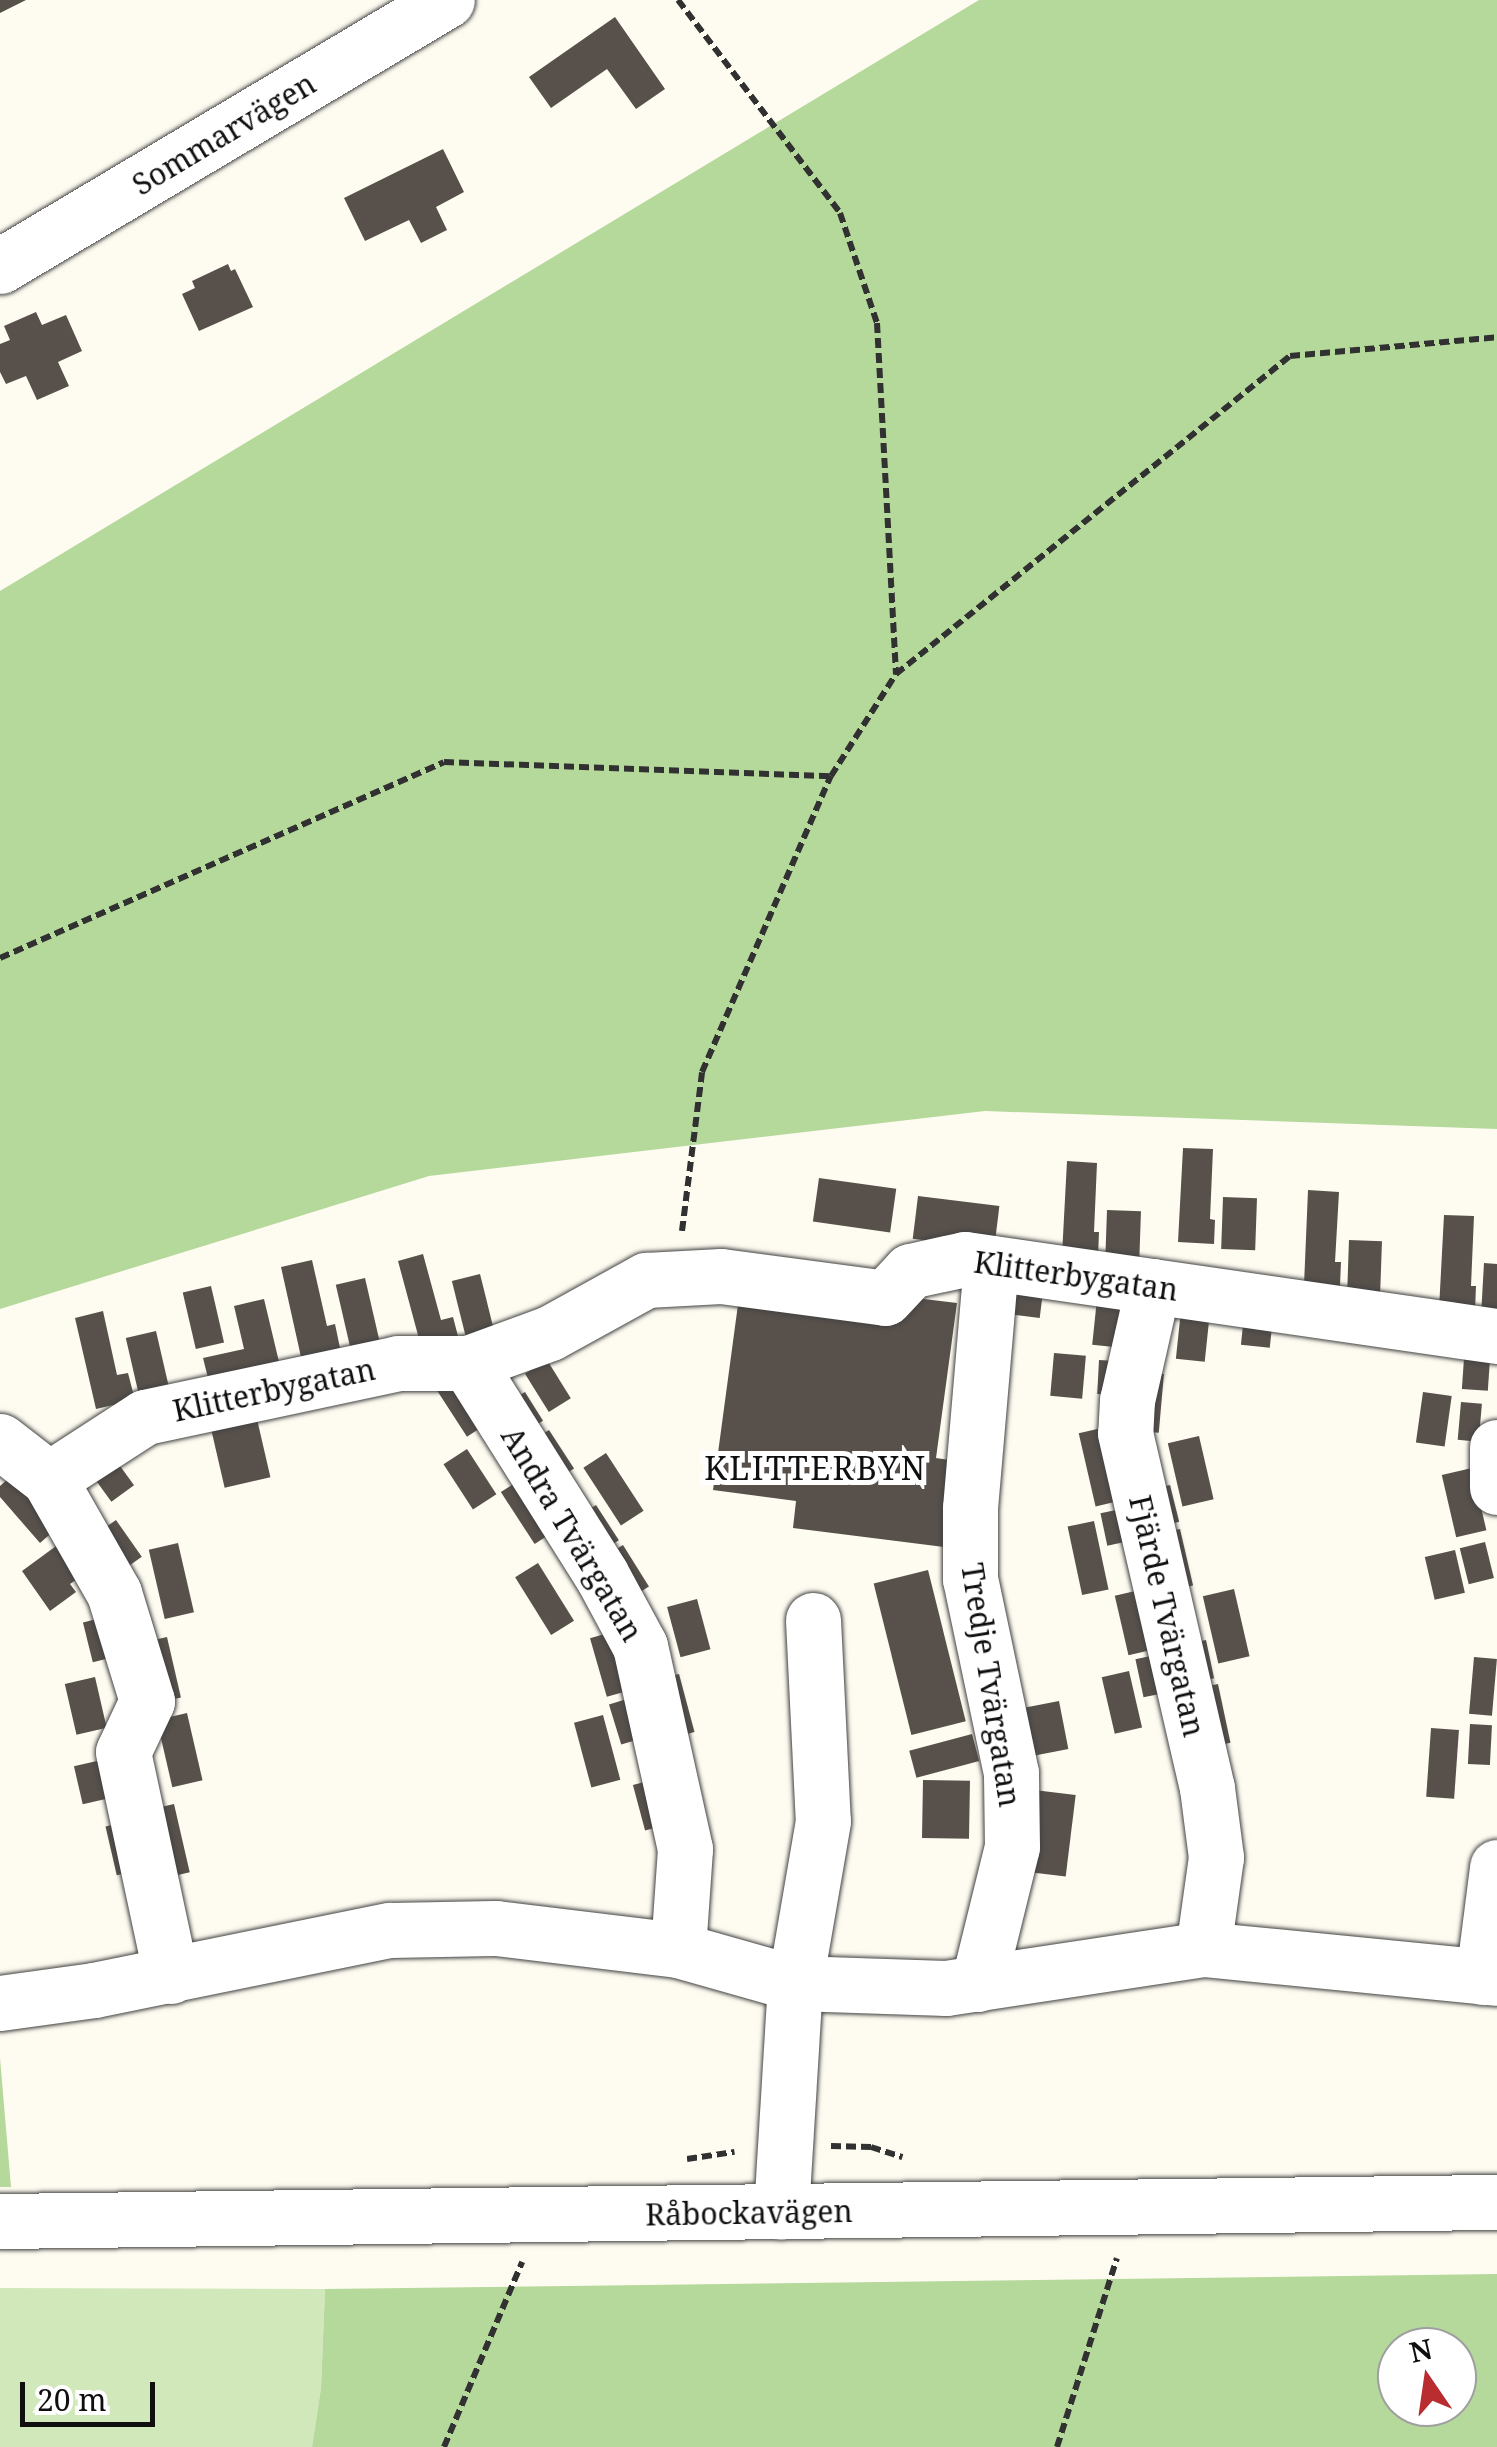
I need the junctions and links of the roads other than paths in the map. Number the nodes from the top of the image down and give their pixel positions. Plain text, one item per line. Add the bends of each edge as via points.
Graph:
1 (447, 0) edge
2 (0, 266) edge
3 (991, 1263) junction
4 (1153, 1286) junction
5 (1497, 1336) edge
6 (468, 1363) junction
7 (0, 1442) edge
8 (1497, 1447) edge
9 (49, 1479) junction
10 (1497, 1487) edge
11 (814, 1620) dead end
12 (1497, 1867) edge
13 (1203, 1949) junction
14 (678, 1950) junction
15 (171, 1976) junction
16 (1490, 1977) edge
17 (795, 1983) junction
18 (978, 1984) junction
19 (0, 2003) edge
20 (1497, 2202) edge
21 (780, 2212) junction
22 (0, 2220) edge

1 - 2 street, Sommarvägen
3 - 4 street, Klitterbygatan
3 - 6 street, Klitterbygatan via 965,1259 910,1271 886,1298 721,1276 646,1280 550,1333
3 - 18 street, Tredje Tvärgatan via 970,1579 1011,1773 1012,1847
4 - 5 street, Klitterbygatan
4 - 13 street, Fjärde Tvärgatan via 1126,1400 1125,1433 1207,1788 1216,1857
6 - 9 street, Klitterbygatan via 398,1364 145,1417
6 - 14 street, Andra Tvärgatan via 640,1646 686,1848
7 - 9 street
8 - 10 street
9 - 15 street via 114,1592 147,1702 123,1752
11 - 17 street via 823,1822
12 - 16 street
13 - 16 street
13 - 18 street
14 - 15 street via 445,1926 332,1940
14 - 17 street
15 - 19 street
17 - 18 street
17 - 21 street
20 - 21 street, Råbockavägen
21 - 22 street, Råbockavägen

